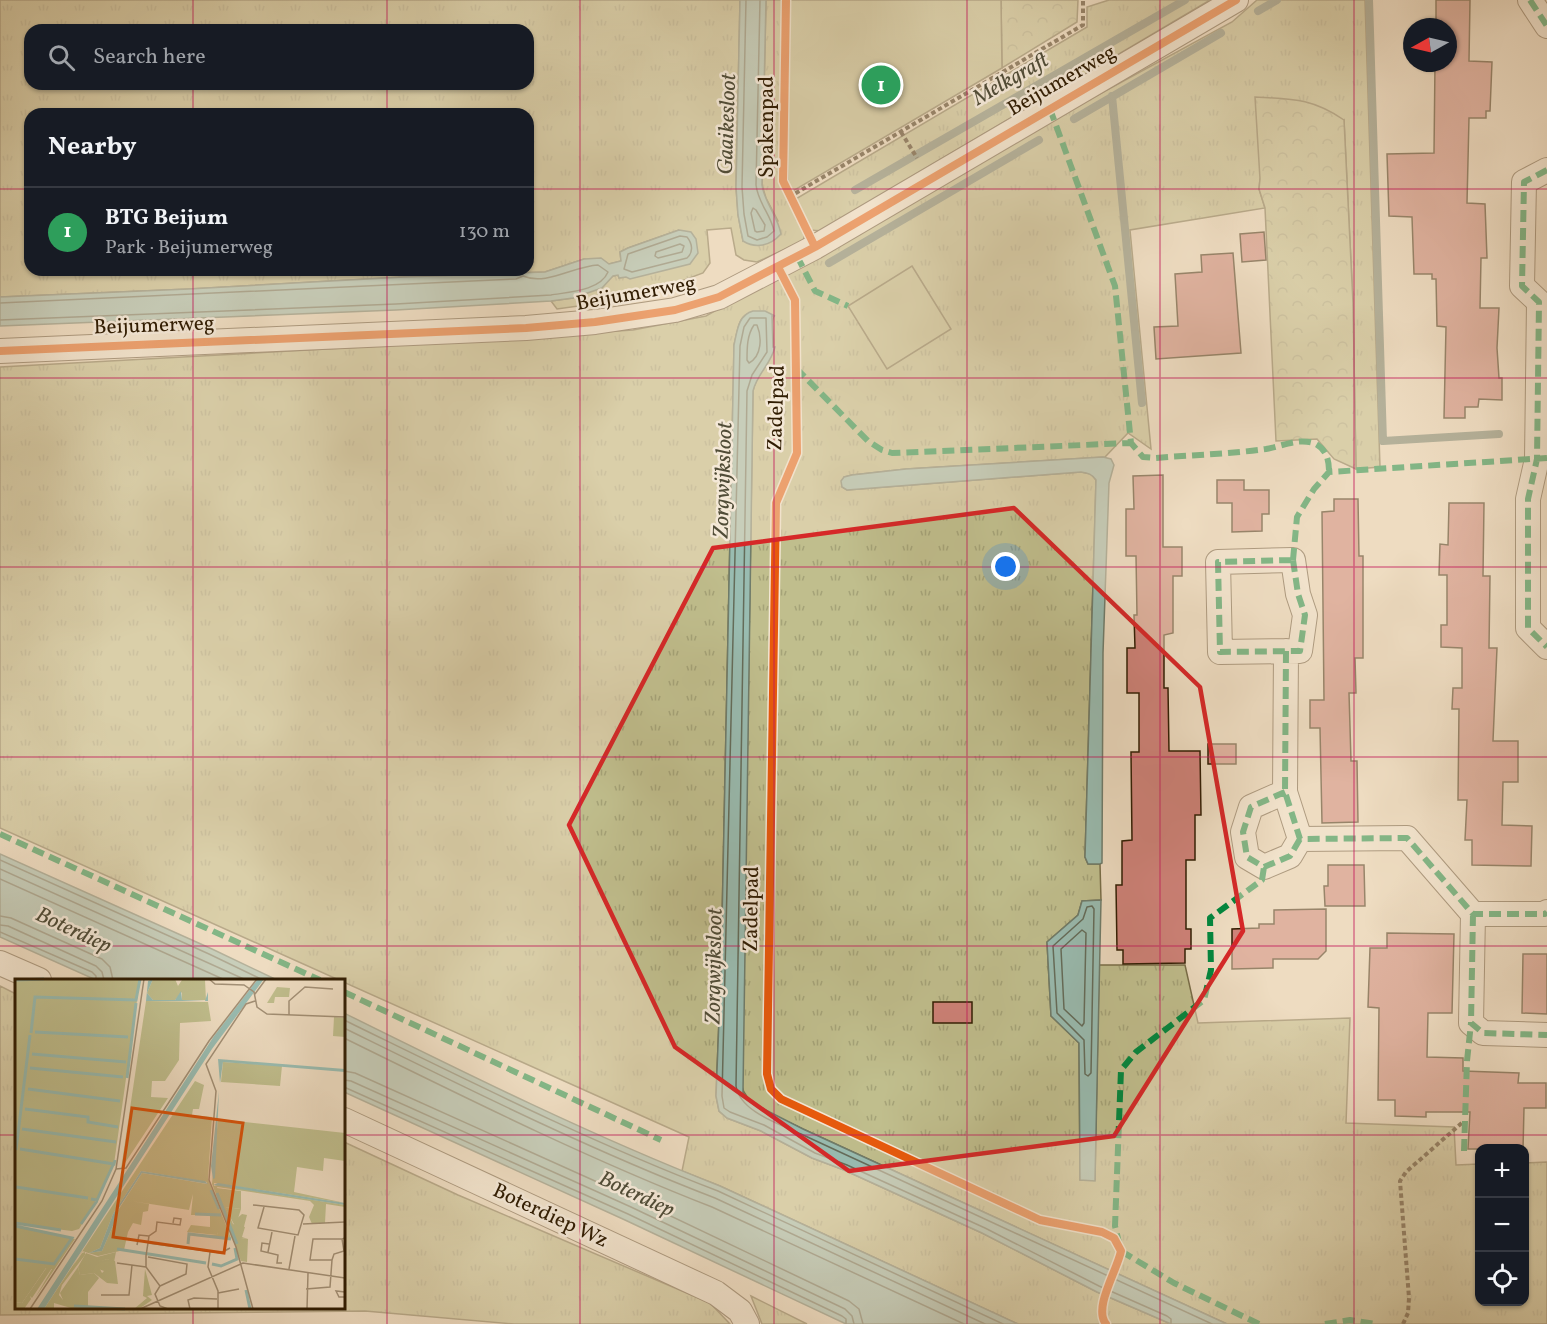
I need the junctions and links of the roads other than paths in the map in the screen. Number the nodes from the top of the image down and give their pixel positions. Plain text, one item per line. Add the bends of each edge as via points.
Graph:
1 (1236, 0) edge
2 (1530, 0) edge
3 (1547, 26) edge
4 (1547, 170) edge
5 (0, 351) edge
6 (1547, 647) edge
7 (1286, 651) junction
8 (1285, 792) junction
9 (1300, 839) junction
10 (1547, 912) edge
11 (1473, 914) junction
12 (0, 963) edge
13 (35, 979) edge
14 (1547, 1035) edge
15 (345, 1120) edge
16 (747, 1324) edge

1 - 5 street, Beijumerweg via 815,247 719,297 675,310 526,328
2 - 3 street
4 - 6 street via 1524,182 1522,286 1539,302 1537,459 1528,499 1528,628
7 - 7 street via 1220,652 1218,562 1293,560 1305,615 1300,651
7 - 8 street
8 - 9 street
8 - 9 street via 1251,807 1243,832 1247,857 1264,867 1290,856
9 - 11 street via 1407,838
10 - 11 street
11 - 14 street via 1471,1023 1483,1033
12 - 13 street
15 - 16 street, Boterdiep Wz via 716,1293 740,1311

